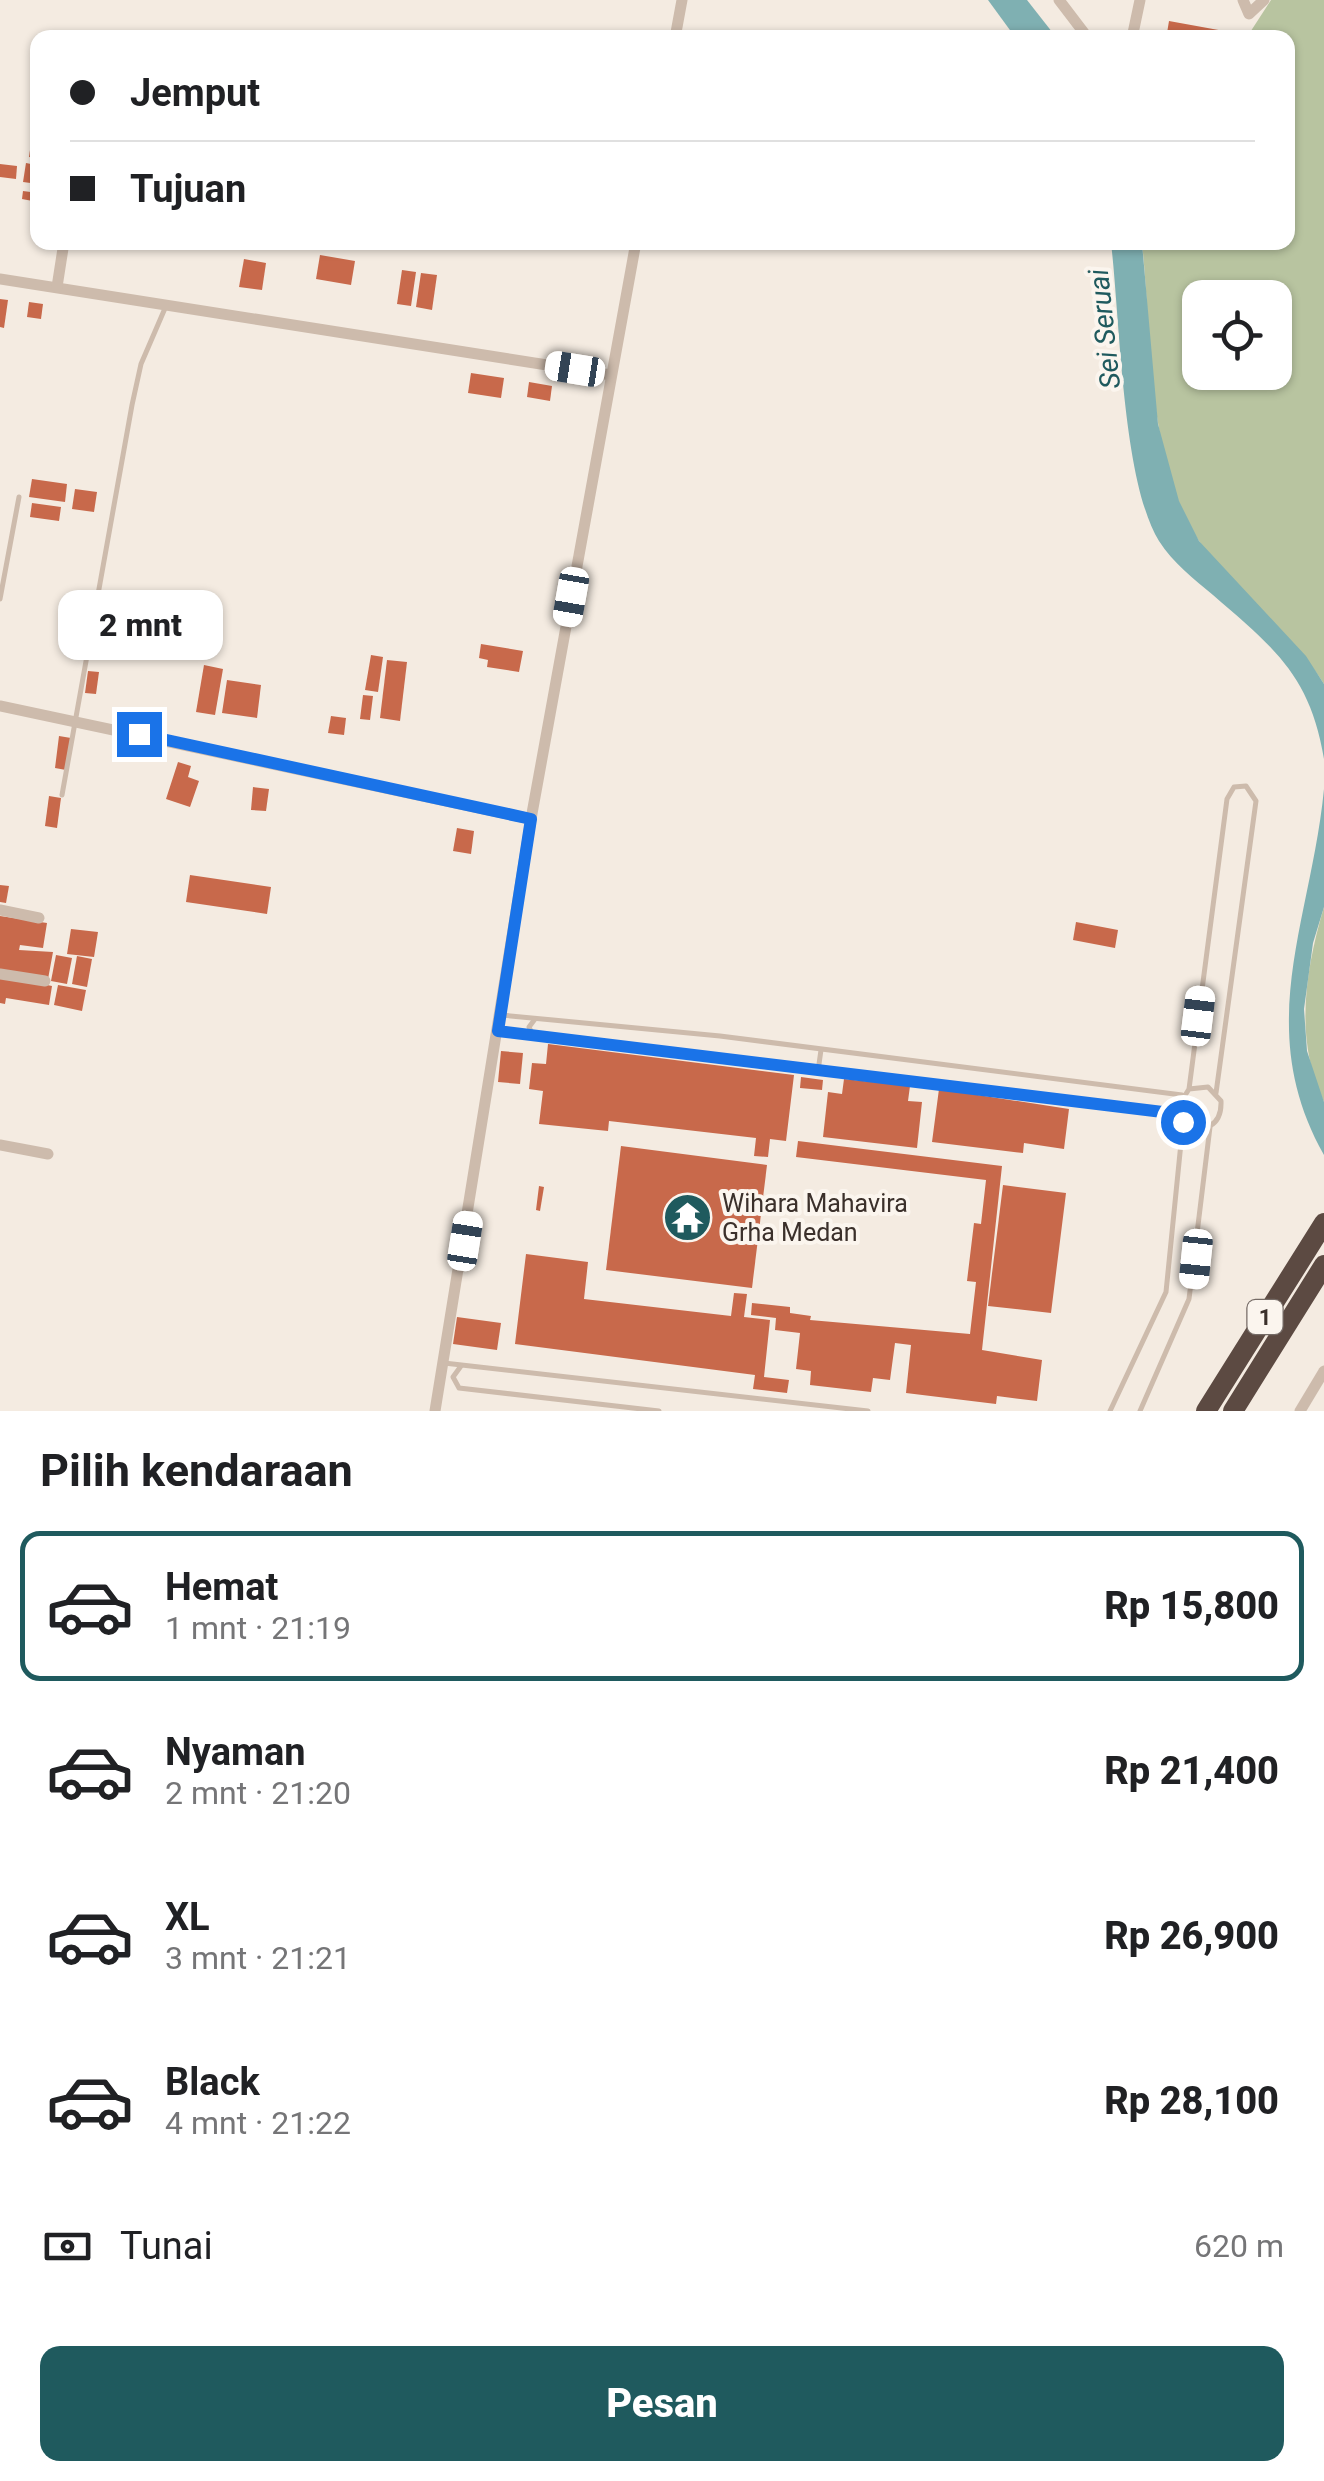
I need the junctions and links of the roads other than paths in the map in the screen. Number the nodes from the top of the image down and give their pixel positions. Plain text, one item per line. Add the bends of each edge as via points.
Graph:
1 (682, 0) edge
2 (1058, 0) edge
3 (1140, 0) edge
4 (1242, 0) edge
5 (1264, 0) edge
6 (676, 30) edge
7 (1082, 30) edge
8 (1134, 30) edge
9 (63, 250) edge
10 (634, 250) edge
11 (0, 279) edge
12 (57, 287) junction
13 (167, 303) junction
14 (611, 375) junction
15 (19, 497) dead end
16 (0, 599) edge
17 (0, 706) edge
18 (74, 721) junction
19 (62, 795) dead end
20 (531, 819) junction
21 (0, 910) edge
22 (38, 918) dead end
23 (0, 974) edge
24 (45, 981) dead end
25 (500, 1015) junction
26 (535, 1018) junction
27 (498, 1031) junction
28 (533, 1036) junction
29 (820, 1050) junction
30 (818, 1071) junction
31 (1189, 1088) junction
32 (1216, 1093) junction
33 (1182, 1095) junction
34 (1179, 1114) junction
35 (1183, 1122) junction
36 (1210, 1127) junction
37 (0, 1145) edge
38 (48, 1154) dead end
39 (1324, 1223) edge
40 (1324, 1265) edge
41 (443, 1363) junction
42 (460, 1366) junction
43 (1324, 1371) edge
44 (440, 1385) junction
45 (459, 1388) junction
46 (777, 1401) junction
47 (435, 1411) edge
48 (659, 1411) edge
49 (776, 1411) edge
50 (868, 1411) edge
51 (1110, 1411) edge
52 (1140, 1411) edge
53 (1206, 1411) edge
54 (1233, 1411) edge
55 (1300, 1411) edge

1 - 6 street
2 - 7 street
3 - 8 street
4 - 5 street via 1249,14
9 - 12 street
10 - 14 street
11 - 12 street
12 - 13 street
13 - 14 street
13 - 18 lane via 141,364
14 - 20 street
15 - 16 lane
17 - 18 street
18 - 19 lane
18 - 20 street
20 - 25 street
21 - 22 street
23 - 24 street
25 - 26 lane
25 - 27 street
26 - 28 lane via 528,1027
26 - 29 lane
27 - 28 lane
27 - 41 street
28 - 30 lane
29 - 30 lane
29 - 33 lane
30 - 34 lane
31 - 32 lane
31 - 32 lane via 1227,798 1234,787 1246,786 1256,802
31 - 33 lane
32 - 36 lane via 1221,1111
33 - 34 lane
34 - 35 lane
35 - 36 lane
35 - 51 lane via 1166,1292
36 - 52 lane via 1189,1299
37 - 38 street
39 - 53 highway, 1
40 - 54 highway, 1
41 - 42 lane
41 - 44 street
42 - 45 lane via 454,1378
42 - 46 lane
43 - 55 street
44 - 45 lane
44 - 47 street
45 - 48 lane
46 - 49 lane
46 - 50 lane

